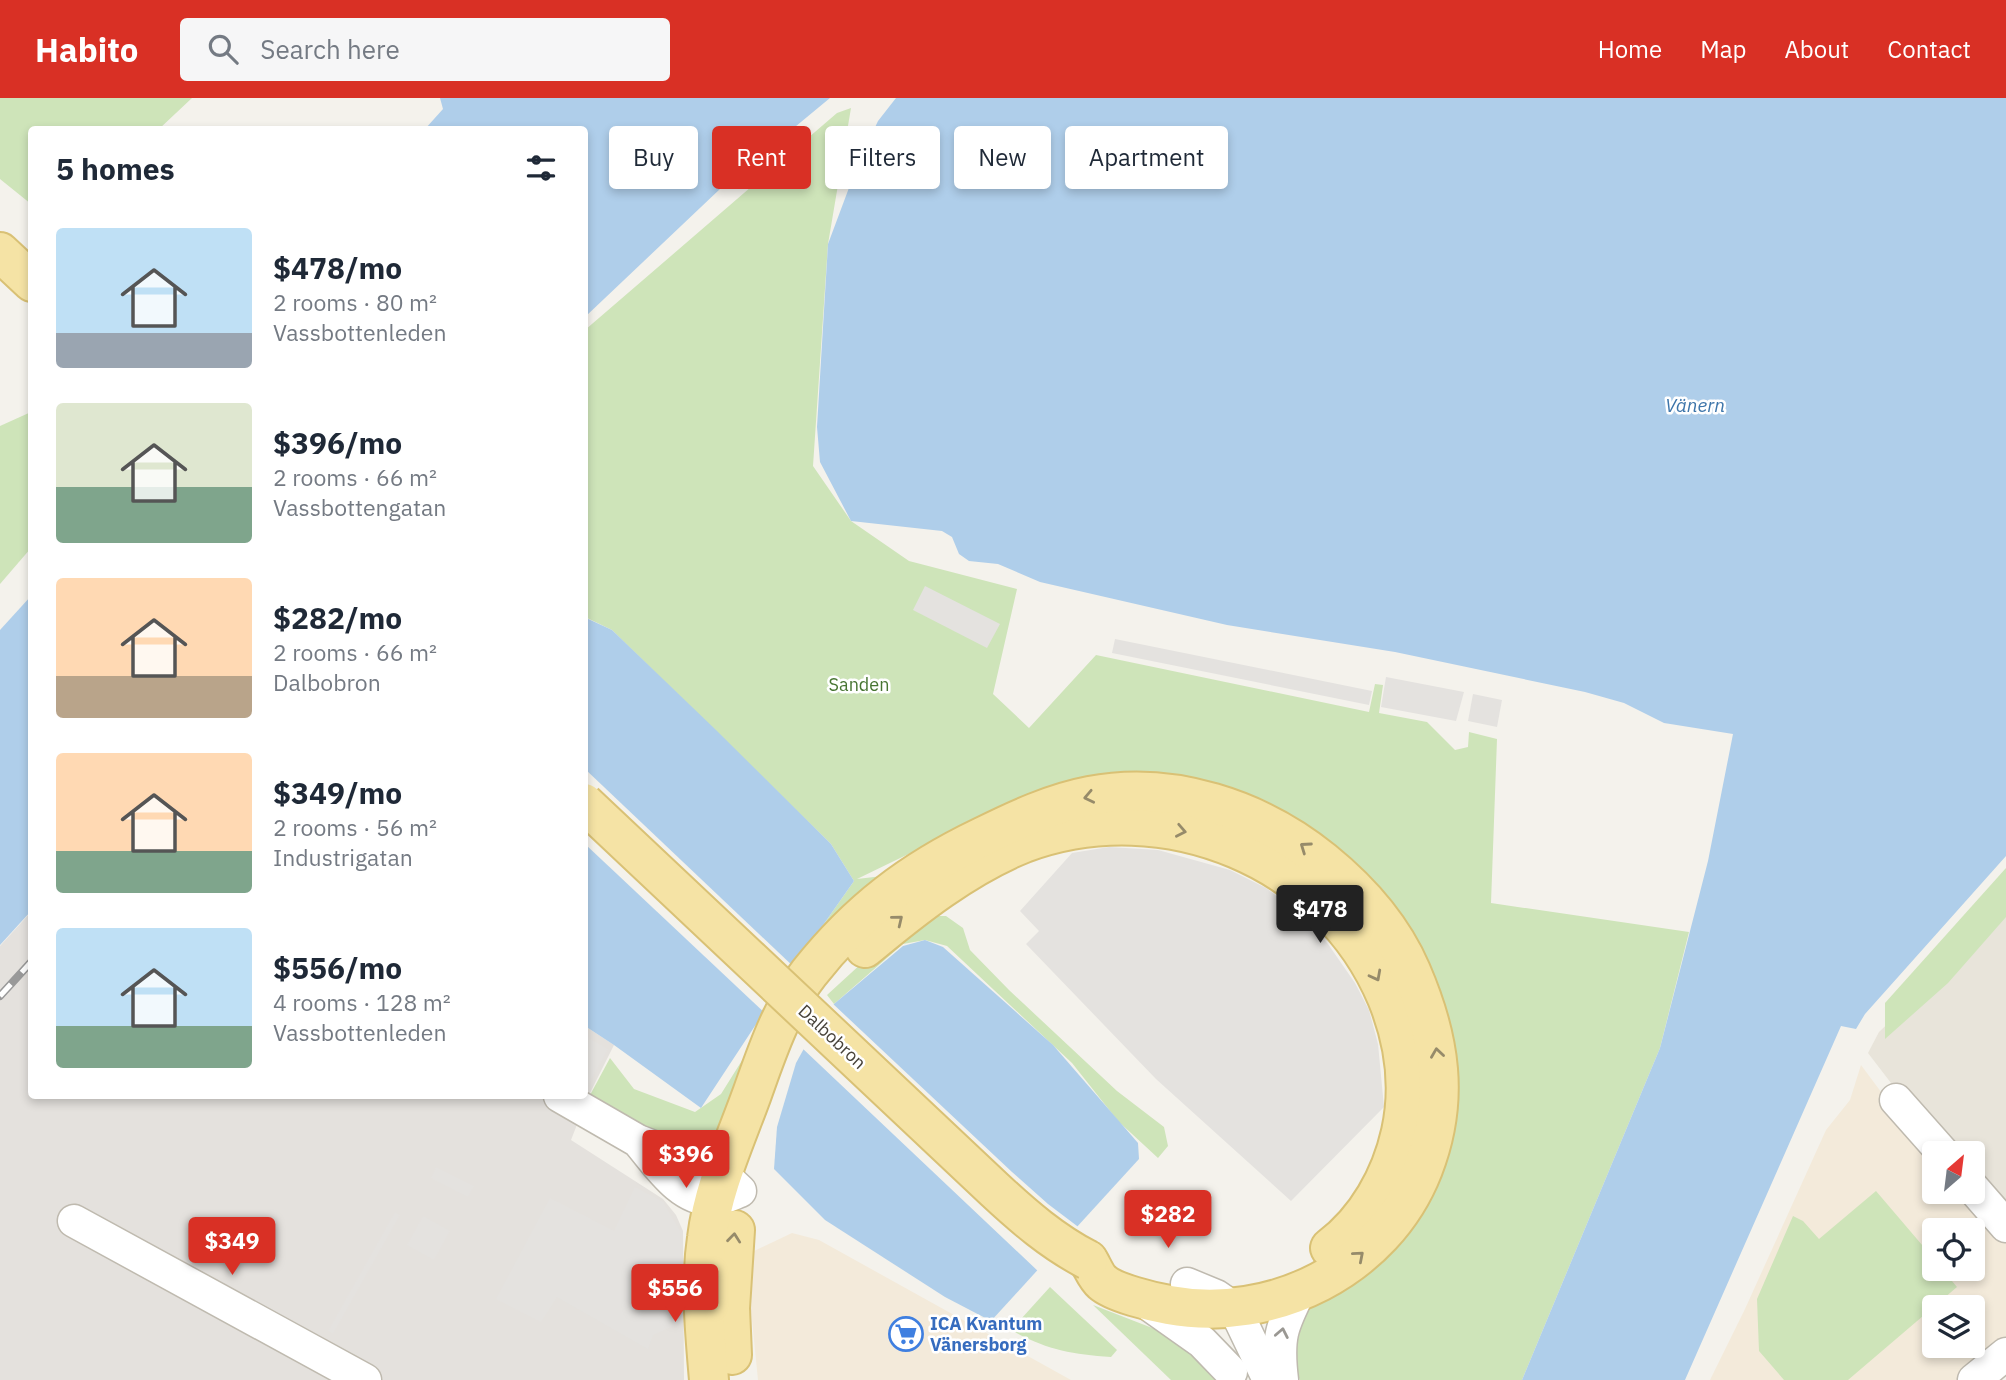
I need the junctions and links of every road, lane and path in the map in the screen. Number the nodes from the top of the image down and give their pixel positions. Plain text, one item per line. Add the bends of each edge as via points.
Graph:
1 (0, 252) edge
2 (28, 278) edge
3 (588, 807) edge
4 (565, 1099) edge
5 (1896, 1100) dead end
6 (1932, 1141) edge
7 (726, 1188) junction
8 (1985, 1202) edge
9 (74, 1221) dead end
10 (2006, 1226) edge
11 (1088, 1260) junction
12 (1300, 1290) junction
13 (1242, 1296) junction
14 (1143, 1300) junction
15 (2006, 1354) edge
16 (1233, 1376) edge
17 (365, 1380) edge
18 (709, 1380) edge
19 (734, 1380) edge
20 (1269, 1380) edge
21 (1282, 1380) edge
22 (1974, 1380) edge

1 - 2 main road
3 - 11 main road, Dalbobron, bridge via 995,1190 1032,1223
4 - 7 street
5 - 6 street
12 -> 7 main road via 1351,1264 1373,1244 1415,1187 1431,1143 1439,1099 1433,1031 1405,958 1358,891 1288,835 1243,813 1191,798 1143,792 1084,797 976,839 892,890 860,917 808,975 789,1004 772,1039
7 -> 13 main road via 754,1135 785,1044 803,1014 846,963 906,914 953,881 1024,844 1089,828 1124,825 1198,834 1229,844 1290,876 1343,925 1364,954 1390,1006 1404,1051 1405,1105 1398,1144 1364,1216 1313,1260
7 - 18 main road via 707,1238 703,1303
19 -> 7 main road via 733,1240
8 - 10 street
9 - 17 street
11 - 13 main road
11 - 14 main road via 1102,1283
12 - 13 main road via 1259,1305
21 -> 12 street via 1281,1332
13 - 14 main road via 1209,1310
13 - 16 street via 1224,1334 1223,1350
13 - 20 street
14 - 16 street via 1202,1342
15 - 22 street

